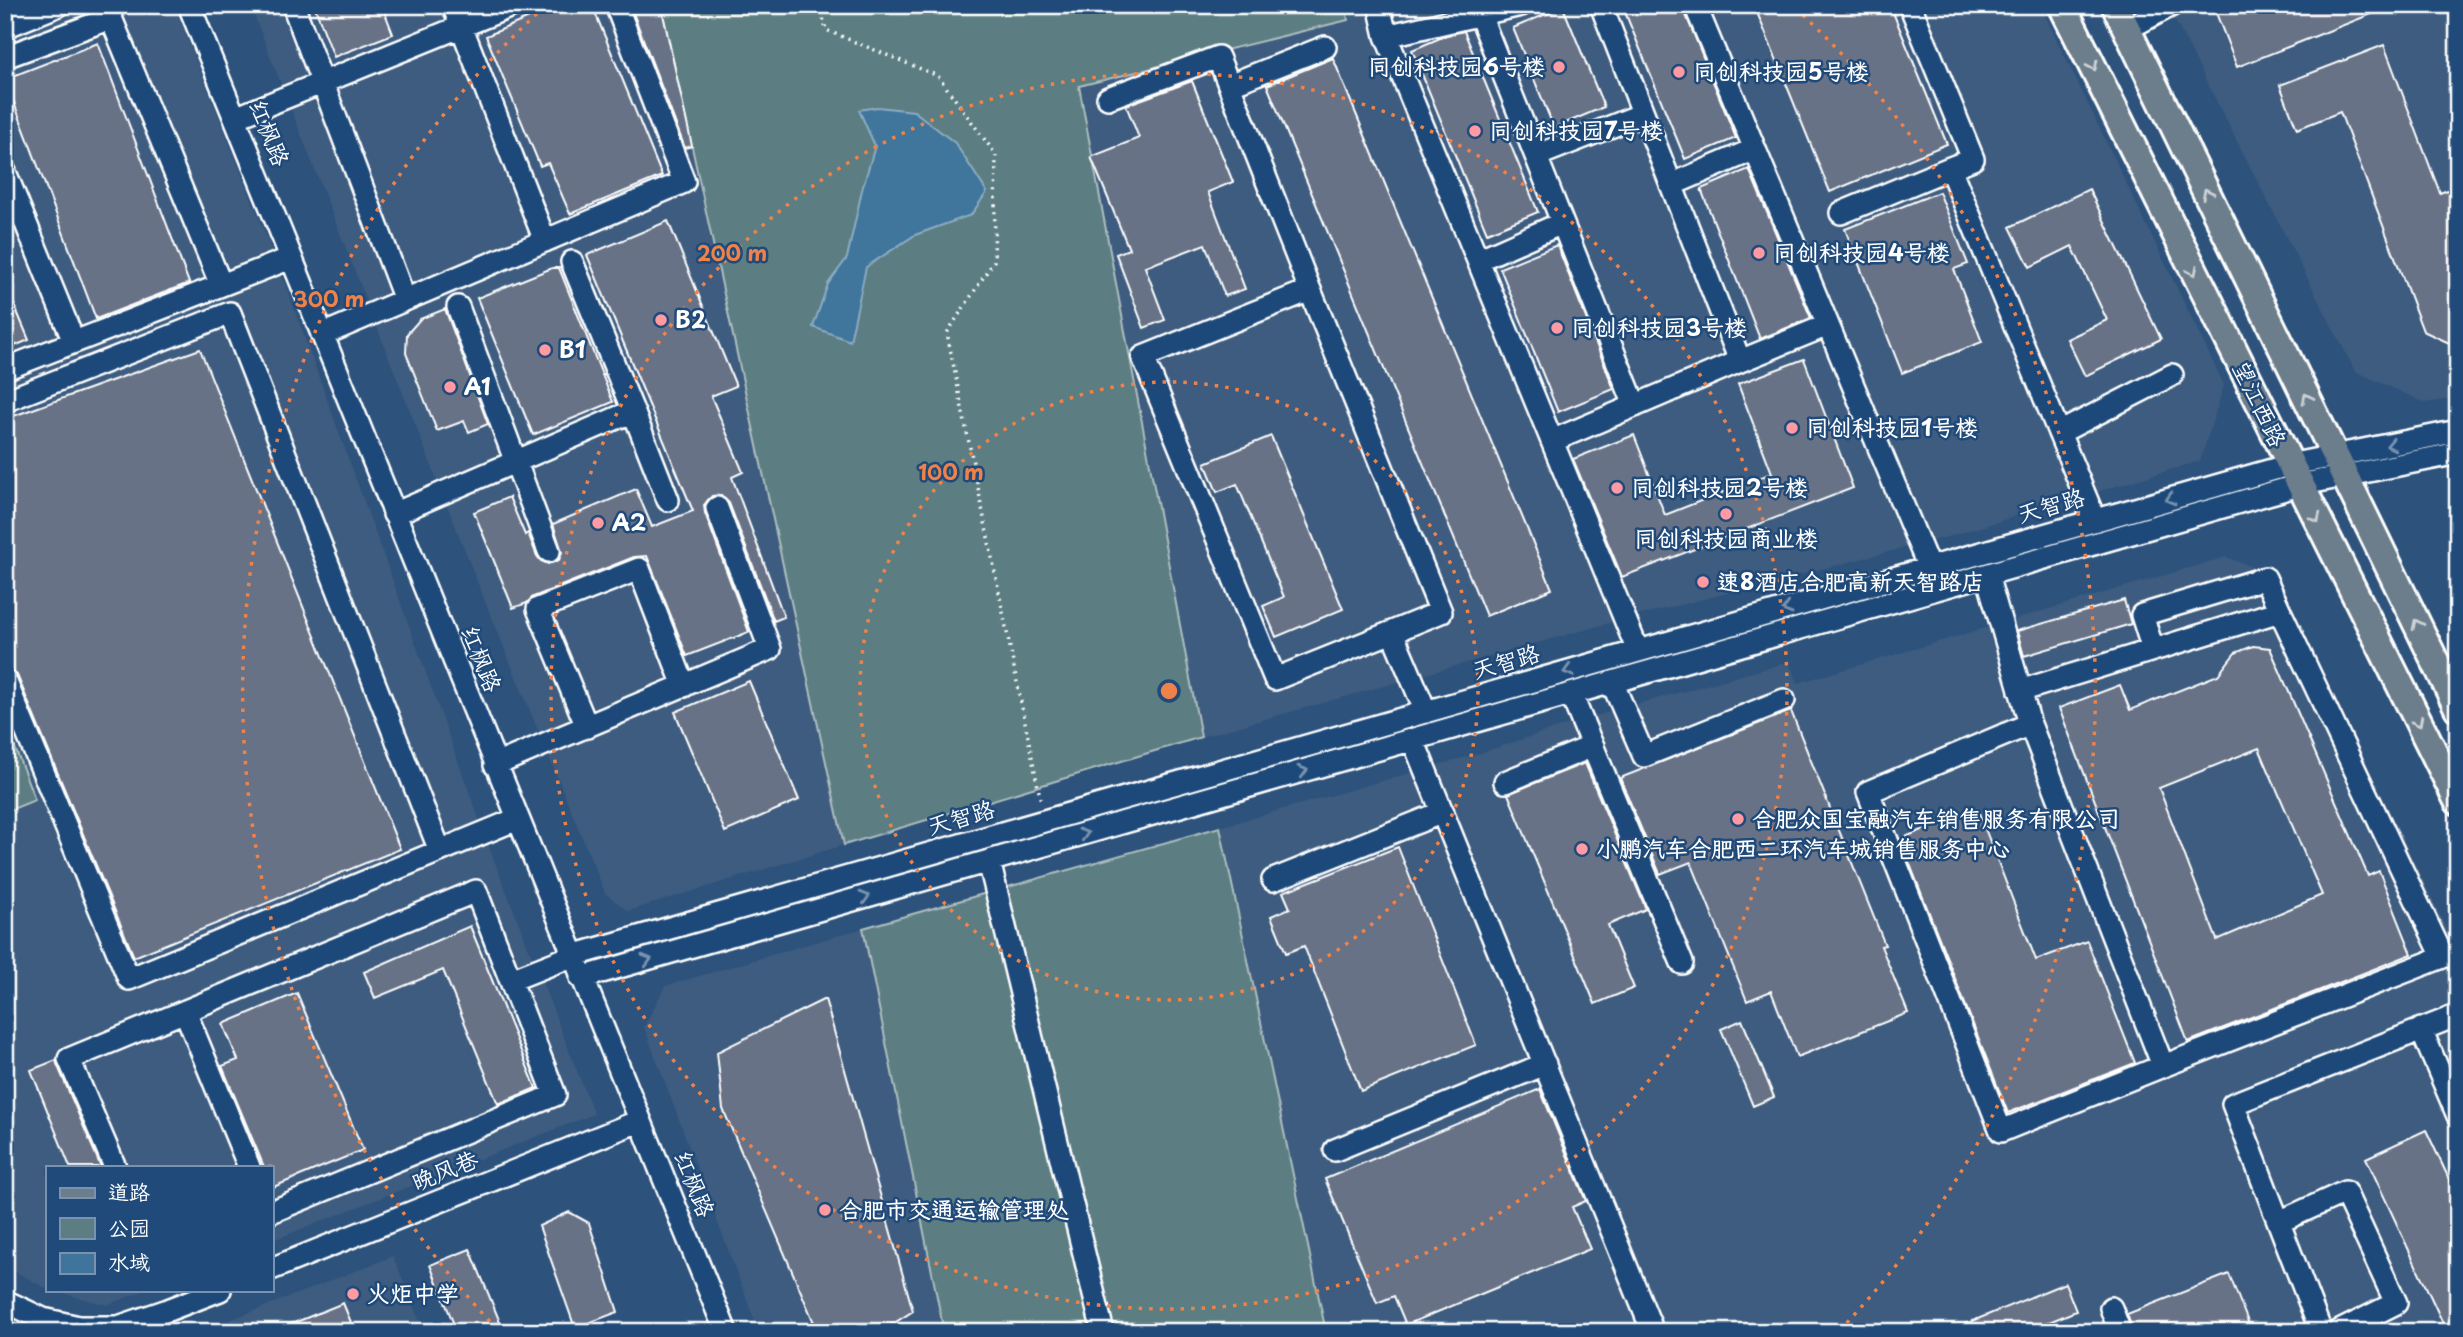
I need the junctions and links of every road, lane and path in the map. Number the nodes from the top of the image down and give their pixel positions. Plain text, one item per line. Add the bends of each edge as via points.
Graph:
1 (59, 5) edge
2 (189, 5) edge
3 (293, 5) edge
4 (453, 5) edge
5 (514, 5) edge
6 (616, 5) edge
7 (820, 5) edge
8 (1379, 5) edge
9 (1521, 5) edge
10 (1601, 5) edge
11 (1695, 5) edge
12 (1910, 5) edge
13 (2062, 5) edge
14 (2172, 5) edge
15 (1480, 15) junction
16 (2121, 17) edge
17 (5, 27) edge
18 (461, 27) junction
19 (1386, 36) junction
20 (1325, 47) dead end
21 (5, 57) edge
22 (323, 82) junction
23 (1229, 85) junction
24 (1108, 98) dead end
25 (1643, 114) junction
26 (234, 118) junction
27 (1755, 149) junction
28 (1536, 156) junction
29 (1950, 168) junction
30 (5, 172) edge
31 (1671, 185) junction
32 (1841, 213) dead end
33 (1562, 223) junction
34 (545, 241) junction
35 (291, 258) junction
36 (1478, 260) junction
37 (572, 262) dead end
38 (221, 285) junction
39 (1310, 290) junction
40 (405, 300) junction
41 (458, 307) dead end
42 (1828, 325) junction
43 (322, 335) junction
44 (74, 342) junction
45 (1740, 361) junction
46 (5, 369) edge
47 (2172, 375) dead end
48 (5, 401) edge
49 (1635, 406) junction
50 (633, 411) junction
51 (2458, 431) edge
52 (2059, 433) junction
53 (1552, 441) junction
54 (2458, 453) edge
55 (517, 461) junction
56 (2341, 466) junction
57 (2294, 475) junction
58 (668, 499) dead end
59 (717, 508) dead end
60 (394, 514) junction
61 (2095, 520) junction
62 (549, 551) dead end
63 (1929, 568) junction
64 (1987, 575) junction
65 (2280, 611) junction
66 (1392, 632) junction
67 (2153, 650) junction
68 (1638, 651) junction
69 (5, 680) edge
70 (1612, 682) junction
71 (684, 686) junction
72 (2020, 691) junction
73 (1571, 694) junction
74 (1784, 700) dead end
75 (2458, 708) edge
76 (1426, 712) junction
77 (2030, 724) junction
78 (587, 727) junction
79 (1413, 740) junction
80 (1592, 746) junction
81 (495, 765) junction
82 (1505, 782) dead end
83 (2456, 799) edge
84 (1443, 813) junction
85 (517, 819) junction
86 (1045, 821) junction
87 (440, 851) junction
88 (989, 861) junction
89 (1273, 880) dead end
90 (572, 956) junction
91 (1682, 963) dead end
92 (581, 978) junction
93 (510, 980) junction
94 (185, 1011) junction
95 (2458, 1015) edge
96 (2421, 1029) junction
97 (1545, 1064) junction
98 (2163, 1066) junction
99 (2458, 1116) edge
100 (639, 1121) junction
101 (1335, 1150) dead end
102 (115, 1166) edge
103 (249, 1166) edge
104 (273, 1211) edge
105 (2279, 1222) junction
106 (273, 1268) edge
107 (214, 1292) edge
108 (5, 1301) edge
109 (2111, 1308) dead end
110 (726, 1332) edge
111 (1103, 1332) edge
112 (1653, 1332) edge
113 (2120, 1332) edge
114 (2321, 1332) edge
115 (2338, 1332) edge

1 - 17 street
2 - 26 street, 红枫路
3 - 22 street
4 - 18 street
5 - 18 street
6 - 34 street via 684,182
7 - 86 path via 826,30 938,76 996,155 994,261 947,333
8 - 19 street
9 - 15 street
10 - 25 street
11 - 27 street
12 - 29 street via 1973,159
13 -> 57 main road, 望江西路
14 - 16 street
15 - 19 street
15 - 28 street
56 -> 16 main road, 望江西路
18 - 22 street
18 - 34 street
19 - 36 street
20 - 23 street
21 - 38 street via 111,18
22 - 26 street
22 - 40 street
23 - 24 street via 1219,57
23 - 39 street
25 - 28 street
25 - 31 street
26 - 35 street, 红枫路
27 - 31 street
27 - 42 street
28 - 33 street
29 - 32 street
29 - 52 street
30 - 44 street
31 - 45 street
33 - 36 street
33 - 49 street
34 - 40 street
35 - 38 street
35 - 43 street, 红枫路
36 - 53 street
37 - 50 street
38 - 44 street
39 - 66 street via 1441,612
39 - 66 street via 1143,358 1275,679
40 - 43 street
41 - 55 street
42 - 45 street
42 - 63 street
43 - 60 street, 红枫路
44 - 46 street
45 - 49 street
47 - 52 street
48 - 87 street via 229,313
49 - 53 street
50 - 55 street
50 - 58 street
51 -> 56 street, 天智路
52 - 61 street
53 - 68 street
54 - 56 street, 天智路
55 - 60 street
55 - 62 street
56 - 57 street, 天智路
75 -> 56 main road, 望江西路
57 -> 61 street, 天智路
57 - 64 street, 天智路
57 -> 83 main road, 望江西路
59 - 71 street via 770,649
60 - 81 street, 红枫路
61 - 63 street, 天智路
63 -> 68 street, 天智路
64 - 70 street, 天智路
64 - 72 street
65 - 67 street
65 - 67 street via 2265,578 2142,615
65 - 98 street via 2442,957
66 - 76 street
67 - 72 street
68 -> 76 street, 天智路
69 - 87 street via 129,979
70 - 73 street, 天智路
70 - 74 street via 1644,756
71 - 78 street
71 - 78 street via 639,569 538,610
72 - 77 street
73 - 79 street, 天智路
73 - 80 street
76 - 86 street, 天智路
77 - 98 street
77 - 98 street via 1868,792 2001,1131
78 - 81 street
79 - 84 street
88 -> 79 street, 天智路
80 - 82 street
80 - 91 street
81 - 85 street, 红枫路
84 - 89 street
84 - 97 street
85 - 87 street
85 - 90 street, 红枫路
86 - 90 street, 天智路
92 -> 88 street, 天智路
88 - 111 street
90 - 92 street, 红枫路
90 - 93 street, 天智路
92 - 100 street, 红枫路
93 - 94 street via 476,891
93 - 104 street via 555,1095
94 - 102 street via 69,1059
94 - 103 street
95 - 96 street
96 - 99 street
96 - 105 street via 2233,1104
97 - 101 street
97 - 112 street
100 - 106 street, 晚风巷
100 - 110 street, 红枫路
105 - 114 street
105 - 115 street via 2345,1192 2396,1303
107 - 108 street via 118,1327 55,1322
109 - 113 street

